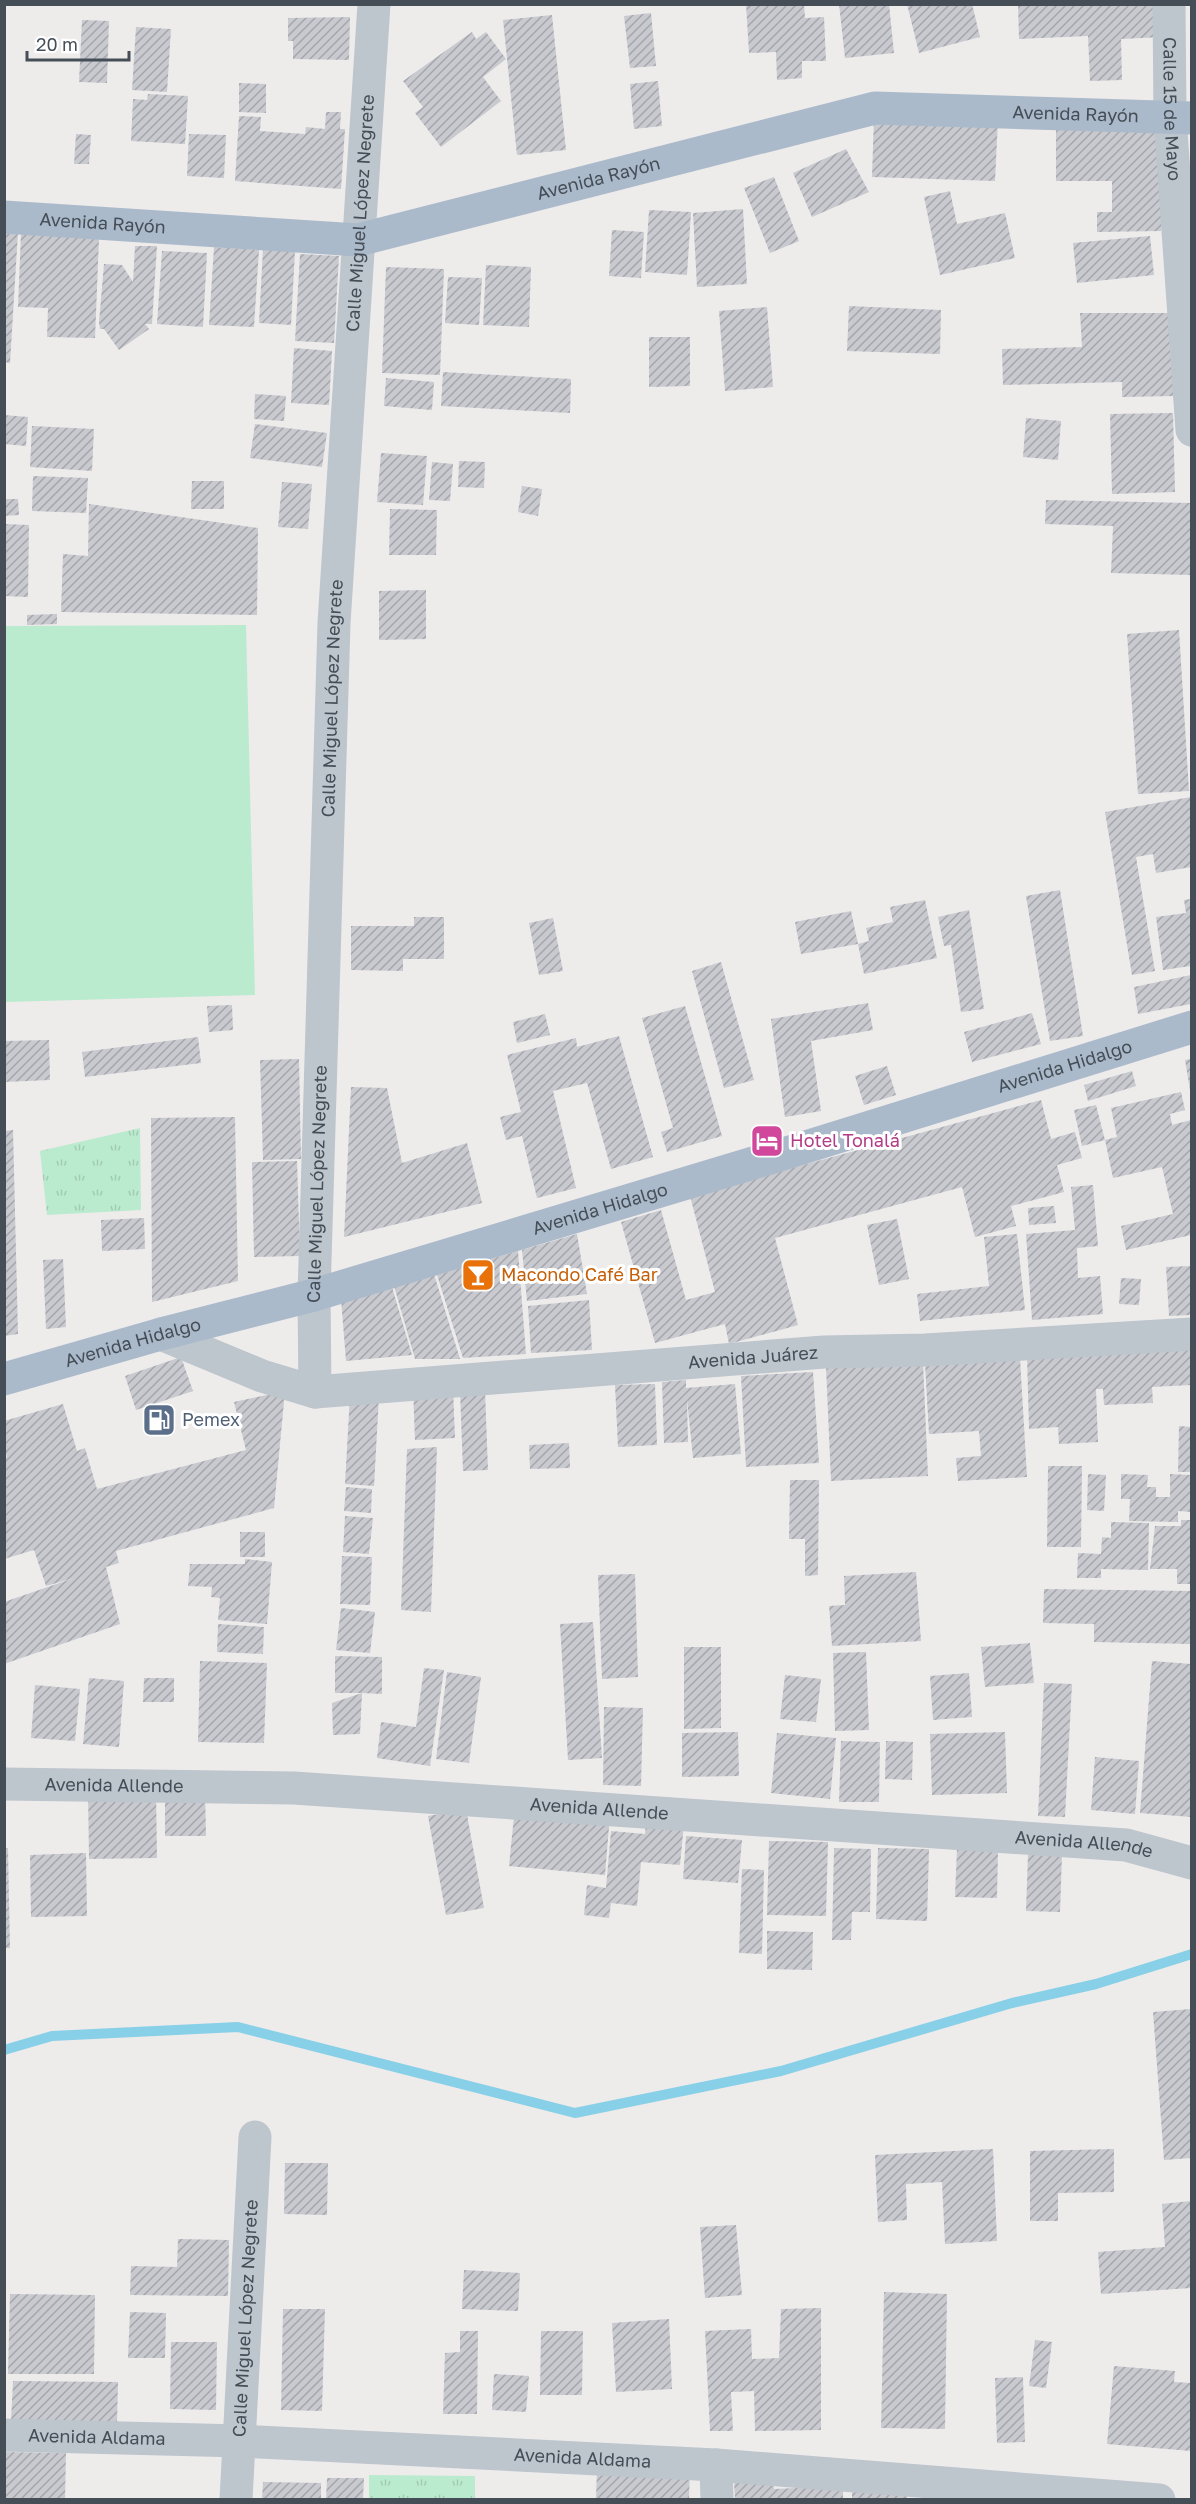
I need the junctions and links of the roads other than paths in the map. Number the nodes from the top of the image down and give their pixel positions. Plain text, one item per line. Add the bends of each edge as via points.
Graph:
1 (374, 4) edge
2 (1169, 4) edge
3 (1181, 117) edge
4 (4, 217) edge
5 (358, 240) junction
6 (1191, 430) edge
7 (1191, 1027) edge
8 (314, 1295) junction
9 (161, 1334) junction
10 (1191, 1334) edge
11 (4, 1379) edge
12 (315, 1392) junction
13 (4, 1784) edge
14 (1191, 1863) edge
15 (255, 2137) dead end
16 (4, 2435) edge
17 (241, 2441) junction
18 (716, 2465) junction
19 (236, 2499) edge
20 (717, 2499) edge
21 (1159, 2499) edge

1 - 5 street, Calle Miguel López Negrete
2 - 3 street, Calle 15 de Mayo
3 - 5 main road, Avenida Rayón via 875,108
3 - 6 street, Calle 15 de Mayo
4 - 5 main road, Avenida Rayón
5 - 8 street, Calle Miguel López Negrete via 334,622
7 - 8 main road, Avenida Hidalgo
8 - 9 main road, Avenida Hidalgo
8 - 12 street, Calle Miguel López Negrete
9 - 11 main road, Avenida Hidalgo
9 - 12 street via 262,1376
10 - 12 street, Avenida Juárez via 824,1352
13 - 14 street, Avenida Allende via 306,1789 1126,1845
15 - 17 street, Calle Miguel López Negrete
16 - 17 street, Avenida Aldama
17 - 18 street, Avenida Aldama
17 - 19 street, Calle Miguel López Negrete
18 - 20 street
18 - 21 street, Avenida Aldama

